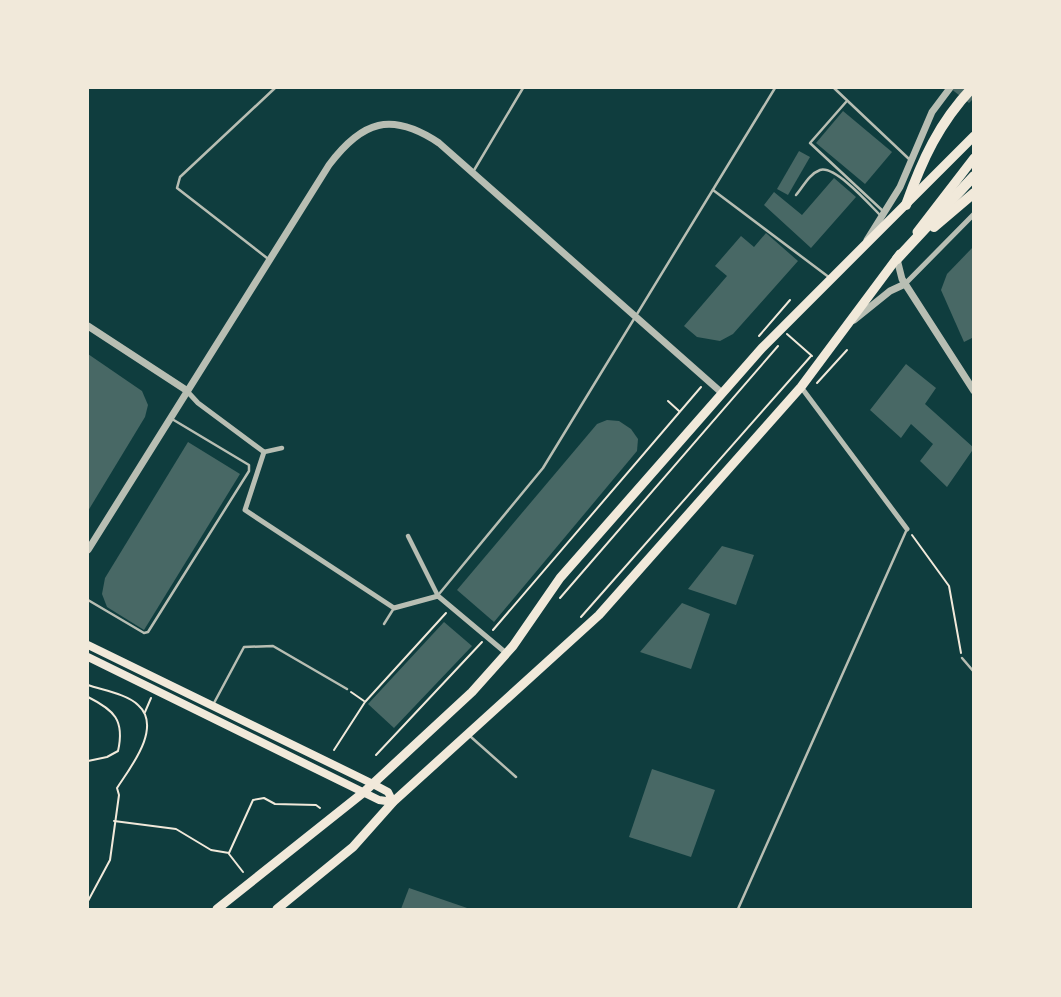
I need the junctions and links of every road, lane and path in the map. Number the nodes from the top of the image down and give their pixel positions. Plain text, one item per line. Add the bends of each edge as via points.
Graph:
1 (275, 88) edge
2 (523, 88) edge
3 (775, 88) edge
4 (834, 88) edge
5 (950, 88) edge
6 (972, 88) edge
7 (846, 102) junction
8 (974, 136) edge
9 (974, 158) edge
10 (912, 161) junction
11 (472, 173) junction
12 (974, 176) edge
13 (713, 190) junction
14 (974, 193) edge
15 (796, 195) dead end
16 (906, 205) junction
17 (883, 214) junction
18 (974, 214) edge
19 (860, 249) junction
20 (268, 259) junction
21 (897, 259) junction
22 (830, 278) junction
23 (905, 284) junction
24 (790, 300) dead end
25 (635, 319) junction
26 (772, 321) junction
27 (849, 323) junction
28 (88, 326) edge
29 (756, 339) dead end
30 (781, 344) dead end
31 (847, 350) dead end
32 (811, 356) junction
33 (820, 363) dead end
34 (706, 381) junction
35 (805, 389) junction
36 (186, 390) junction
37 (974, 391) edge
38 (722, 393) junction
39 (668, 401) dead end
40 (680, 411) junction
41 (170, 417) junction
42 (282, 448) dead end
43 (264, 452) junction
44 (907, 529) junction
45 (408, 536) dead end
46 (88, 550) edge
47 (440, 597) junction
48 (559, 597) dead end
49 (88, 600) edge
50 (452, 607) junction
51 (394, 608) junction
52 (581, 617) dead end
53 (384, 624) dead end
54 (487, 637) junction
55 (88, 645) edge
56 (506, 653) junction
57 (88, 657) edge
58 (962, 658) joint
59 (974, 672) edge
60 (88, 685) edge
61 (156, 690) junction
62 (347, 690) joint
63 (88, 697) edge
64 (365, 702) junction
65 (212, 705) junction
66 (144, 713) junction
67 (468, 734) junction
68 (334, 750) dead end
69 (376, 755) dead end
70 (88, 761) edge
71 (516, 777) dead end
72 (373, 784) junction
73 (364, 792) junction
74 (393, 803) junction
75 (320, 808) dead end
76 (114, 821) junction
77 (229, 853) junction
78 (243, 872) dead end
79 (88, 901) edge
80 (217, 909) edge
81 (277, 909) edge
82 (738, 909) edge

1 - 20 lane via 180,177 177,188
2 - 11 lane
3 - 13 lane
4 - 7 lane
5 - 10 street via 932,112
6 - 16 highway via 930,143
7 - 10 lane
7 - 17 lane via 810,143
8 - 16 highway
9 - 21 highway
10 - 17 street
11 - 20 street via 439,144 405,125 388,123 360,131 328,164
11 - 25 street
12 - 21 highway
13 - 22 lane
13 - 25 lane
14 - 21 highway
15 - 17 lane via 811,175 833,170
16 - 19 highway
17 - 19 street
18 - 23 street
19 - 22 highway
20 - 36 street
21 - 23 street
21 - 27 highway
22 - 38 highway
23 - 27 street
23 - 37 street
24 - 26 path
25 - 34 street
25 - 47 lane via 543,468
26 - 29 path
26 - 32 path
27 - 35 highway
28 - 36 street
30 - 48 path
31 - 35 path
32 - 33 path
32 - 52 path
34 - 38 street
34 - 40 path
35 - 44 street
35 - 67 highway via 599,615
36 - 41 street
36 - 43 street
38 - 56 highway via 560,578
39 - 40 path
40 - 54 path
41 - 46 street
41 - 49 lane via 250,465 249,471 148,632
42 - 43 street
43 - 51 street via 245,510
44 - 58 path via 949,586
44 - 82 lane
45 - 47 street
47 - 50 street
47 - 51 street
50 - 54 street
50 - 64 path
51 - 53 lane
54 - 56 street
54 - 69 path
55 - 65 main road
56 - 72 highway via 472,692
57 - 61 main road
58 - 59 lane
60 - 66 path via 138,704
61 - 66 path
61 - 73 main road
62 - 64 path
62 - 65 lane via 273,646 244,647
63 - 70 path via 105,705 118,719 122,734 118,751
64 - 68 path
65 - 72 main road
66 - 76 path via 147,727 141,750 117,788
67 - 71 lane
67 - 74 highway
72 - 73 highway
72 - 74 main road via 388,792
73 - 74 main road
73 - 80 highway
74 - 81 highway via 353,846
75 - 77 path via 253,800
76 - 77 path via 176,829 211,850
76 - 79 path via 110,860
77 - 78 path

